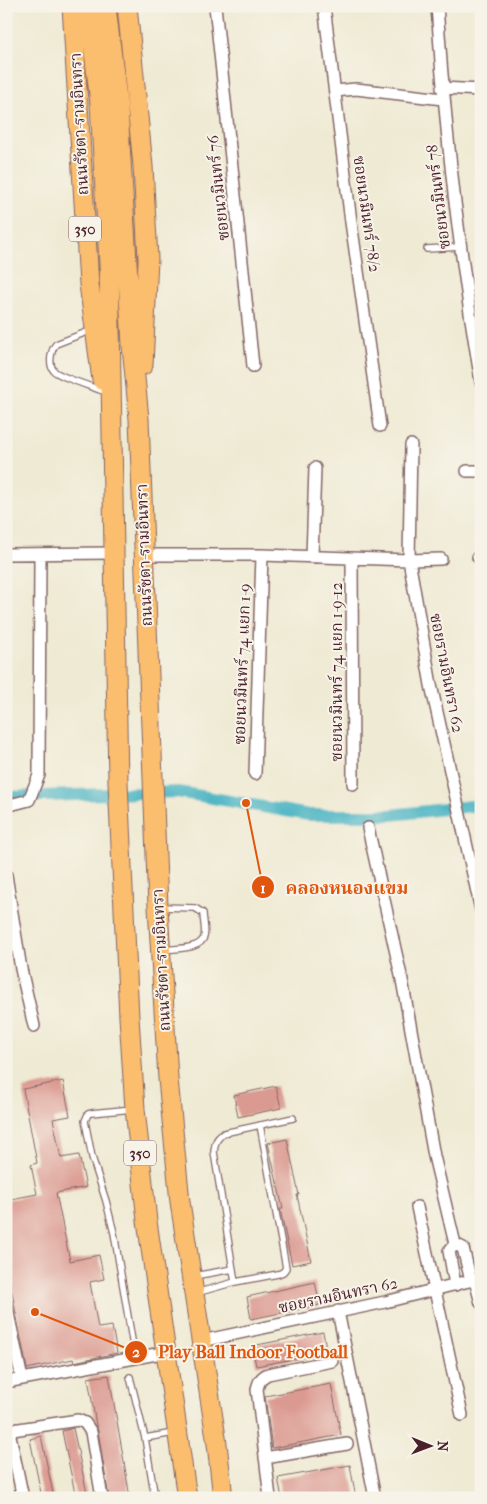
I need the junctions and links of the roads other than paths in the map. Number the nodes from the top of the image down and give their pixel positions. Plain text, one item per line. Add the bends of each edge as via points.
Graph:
1 (72, 6) edge
2 (89, 6) edge
3 (106, 6) edge
4 (127, 6) edge
5 (215, 6) edge
6 (324, 6) edge
7 (437, 6) edge
8 (481, 90) edge
9 (335, 91) junction
10 (442, 94) junction
11 (109, 106) junction
12 (460, 248) junction
13 (427, 249) dead end
14 (475, 315) edge
15 (94, 329) junction
16 (253, 366) dead end
17 (481, 382) edge
18 (103, 391) junction
19 (139, 418) junction
20 (380, 426) dead end
21 (411, 445) dead end
22 (113, 450) junction
23 (315, 468) dead end
24 (467, 471) dead end
25 (481, 471) edge
26 (114, 553) junction
27 (6, 554) edge
28 (40, 554) junction
29 (144, 555) junction
30 (262, 555) junction
31 (312, 557) junction
32 (352, 559) junction
33 (441, 559) dead end
34 (415, 560) junction
35 (255, 774) dead end
36 (353, 784) dead end
37 (6, 806) edge
38 (368, 828) dead end
39 (6, 875) edge
40 (478, 889) edge
41 (158, 907) junction
42 (481, 910) edge
43 (160, 950) junction
44 (34, 1026) dead end
45 (135, 1109) junction
46 (293, 1118) dead end
47 (260, 1125) junction
48 (417, 1207) dead end
49 (455, 1244) junction
50 (233, 1269) junction
51 (476, 1280) edge
52 (235, 1282) junction
53 (193, 1285) junction
54 (455, 1285) junction
55 (435, 1290) junction
56 (481, 1303) edge
57 (6, 1304) edge
58 (338, 1311) junction
59 (202, 1341) junction
60 (167, 1352) junction
61 (135, 1359) junction
62 (332, 1361) dead end
63 (130, 1378) dead end
64 (22, 1379) junction
65 (6, 1382) edge
66 (462, 1415) dead end
67 (8, 1431) edge
68 (179, 1432) junction
69 (145, 1438) junction
70 (347, 1444) dead end
71 (265, 1458) junction
72 (23, 1498) edge
73 (102, 1498) edge
74 (155, 1498) edge
75 (187, 1498) edge
76 (223, 1498) edge
77 (270, 1498) edge
78 (375, 1498) edge

1 - 15 main road, ถนนรัชดา-รามอินทรา / 350
2 - 11 main road, ถนนรัชดา-รามอินทรา / 350
3 - 11 main road, ถนนรัชดา-รามอินทรา / 350
4 - 19 main road, ถนนรัชดา-รามอินทรา / 350 via 143,166 148,259
5 - 16 street, ซอยนวมินทร์ 76
6 - 9 street, ซอยนวมินทร์ 78/2
7 - 10 street, ซอยนวมินทร์ 78
8 - 10 street
9 - 10 street via 356,89
9 - 20 street, ซอยนวมินทร์ 78/2
10 - 12 street, ซอยนวมินทร์ 78
11 - 19 main road, ถนนรัชดา-รามอินทรา / 350
11 - 22 main road, ถนนรัชดา-รามอินทรา / 350
12 - 13 lane
12 - 14 street, ซอยนวมินทร์ 78
14 - 17 street, ซอยนวมินทร์ 78
15 - 18 main road, ถนนรัชดา-รามอินทรา / 350
15 - 18 lane via 56,344 52,348 52,366 58,373
18 - 22 main road, ถนนรัชดา-รามอินทรา / 350
19 - 29 main road, ถนนรัชดา-รามอินทรา / 350
21 - 34 street, ซอยรามอินทรา 62
22 - 26 main road, ถนนรัชดา-รามอินทรา / 350
23 - 31 street
24 - 25 street
26 - 28 street
26 - 45 main road, ถนนรัชดา-รามอินทรา / 350 via 118,805
27 - 28 street
28 - 37 street via 39,775 29,800
29 - 30 street
29 - 41 main road, ถนนรัชดา-รามอินทรา / 350
30 - 31 street
30 - 35 street, ซอยนวมินทร์ 74 แยก 1-9
31 - 32 street
32 - 34 street
32 - 36 street, ซอยนวมินทร์ 74 แยก 1-9-12
33 - 34 street
34 - 40 street, ซอยรามอินทรา 62 via 432,685
38 - 49 street via 402,980 434,1156
39 - 44 street
40 - 42 street, ซอยรามอินทรา 62
41 - 43 main road, ถนนรัชดา-รามอินทรา / 350
41 - 43 lane via 195,908 203,913 204,921 204,936 196,946
43 - 53 main road, ถนนรัชดา-รามอินทรา / 350 via 173,1140
45 - 60 main road, ถนนรัชดา-รามอินทรา / 350 via 150,1247
45 - 61 lane via 91,1113 85,1121 92,1157 111,1218
46 - 47 lane
47 - 50 lane via 224,1133 215,1143
47 - 52 lane via 286,1268 278,1274
48 - 55 street
49 - 51 street via 463,1248
49 - 54 street via 449,1251
50 - 52 lane
50 - 53 lane
51 - 54 street, ซอยรามอินทรา 62
51 - 56 street
52 - 53 lane
53 - 59 main road, ถนนรัชดา-รามอินทรา / 350
54 - 55 street, ซอยรามอินทรา 62
55 - 58 street, ซอยรามอินทรา 62
55 - 66 street
57 - 64 street
58 - 59 street, ซอยรามอินทรา 62
58 - 78 street
59 - 76 main road, ถนนรัชดา-รามอินทรา / 350
60 - 61 street
60 - 68 main road, ถนนรัชดา-รามอินทรา / 350
61 - 64 street
62 - 71 street via 262,1377 257,1389
63 - 69 lane
64 - 65 street
67 - 72 street
67 - 73 street via 78,1420 85,1423 91,1432
68 - 69 lane
68 - 75 main road, ถนนรัชดา-รามอินทรา / 350
69 - 74 lane
70 - 71 street
71 - 77 street

